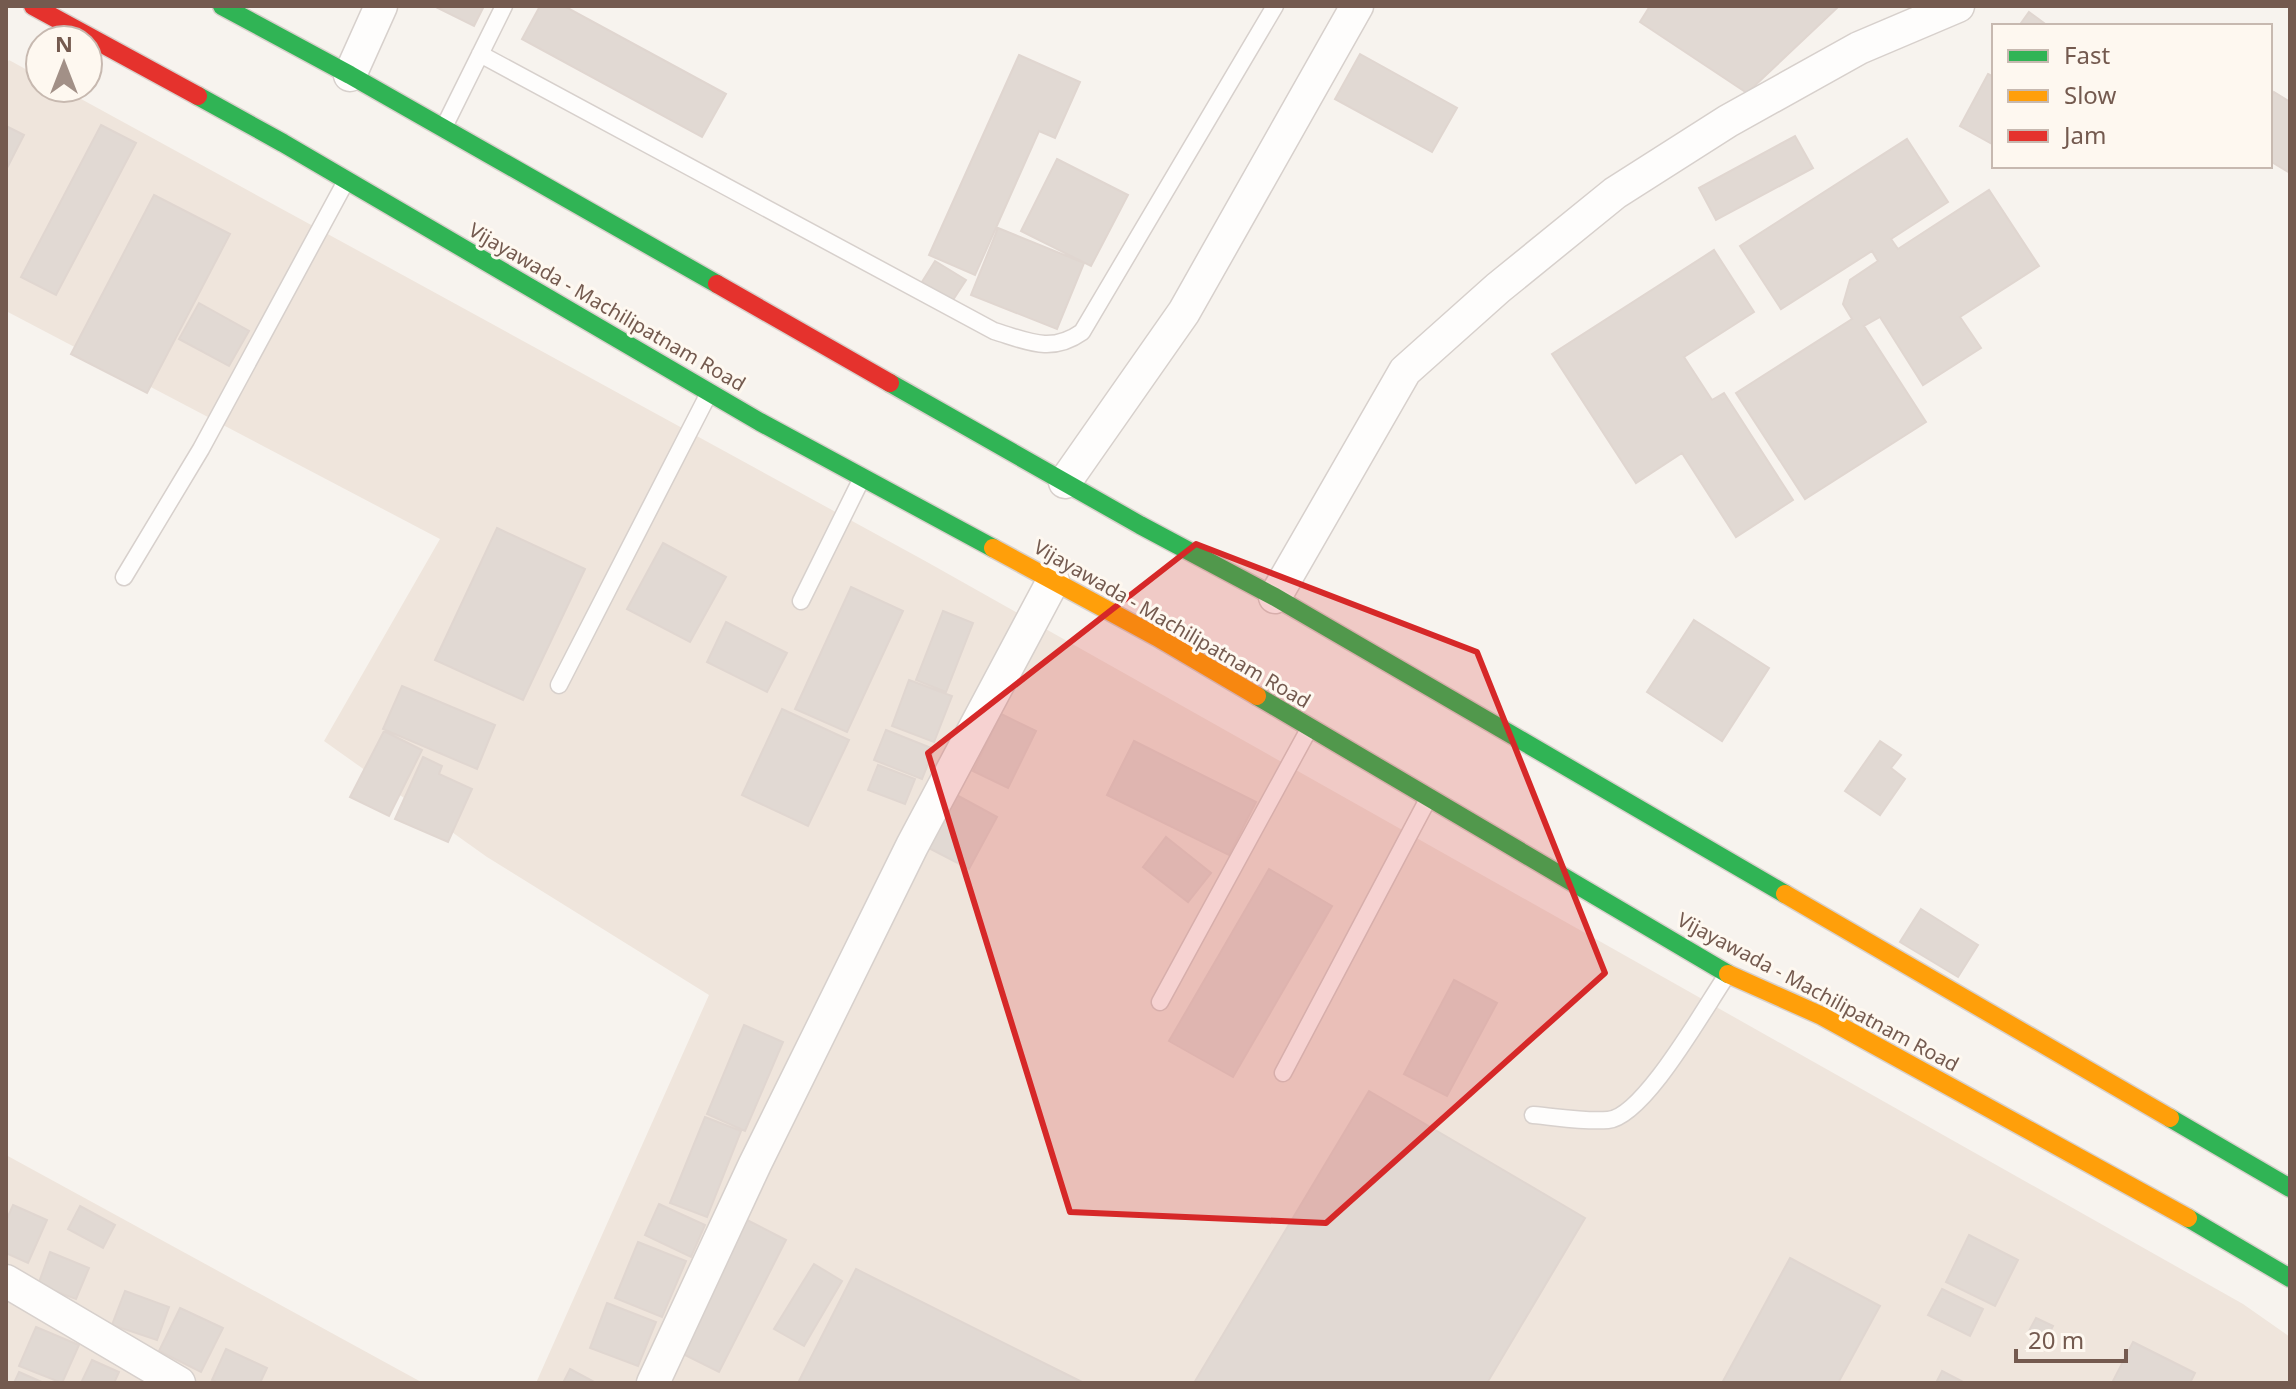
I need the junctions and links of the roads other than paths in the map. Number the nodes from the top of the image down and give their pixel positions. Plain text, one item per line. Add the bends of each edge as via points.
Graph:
1 (33, 6) edge
2 (222, 6) edge
3 (381, 6) edge
4 (504, 6) edge
5 (1275, 6) edge
6 (1357, 6) edge
7 (1951, 7) edge
8 (480, 54) junction
9 (350, 75) junction
10 (443, 128) junction
11 (346, 180) junction
12 (709, 392) junction
13 (862, 477) junction
14 (1065, 482) junction
15 (124, 577) dead end
16 (1053, 581) junction
17 (1275, 597) junction
18 (801, 601) dead end
19 (559, 685) dead end
20 (1309, 728) junction
21 (1428, 797) junction
22 (1727, 974) junction
23 (1160, 1002) dead end
24 (1283, 1073) dead end
25 (1533, 1115) dead end
26 (2290, 1188) edge
27 (2290, 1278) edge
28 (6, 1281) edge
29 (179, 1383) edge
30 (653, 1383) edge

1 - 11 highway, Vijayawada - Machilipatnam Road
2 - 9 highway
3 - 9 street
4 - 8 lane
5 - 8 lane via 1082,332 1067,343 1049,346 994,331
6 - 14 street via 1184,312
7 - 17 street via 1859,48 1728,121 1615,193 1498,288 1405,371
8 - 10 lane
9 - 10 highway
10 - 14 highway
11 - 12 highway, Vijayawada - Machilipatnam Road
11 - 15 lane via 201,449
12 - 13 highway, Vijayawada - Machilipatnam Road
12 - 19 lane
13 - 16 highway, Vijayawada - Machilipatnam Road
13 - 18 lane
14 - 17 highway
16 - 20 highway, Vijayawada - Machilipatnam Road
16 - 30 street via 912,846
17 - 26 highway
20 - 21 highway, Vijayawada - Machilipatnam Road
20 - 23 lane
21 - 22 highway, Vijayawada - Machilipatnam Road
21 - 24 lane
22 - 25 lane via 1646,1095 1628,1112 1609,1120
22 - 27 highway, Vijayawada - Machilipatnam Road via 1822,1016
28 - 29 street

